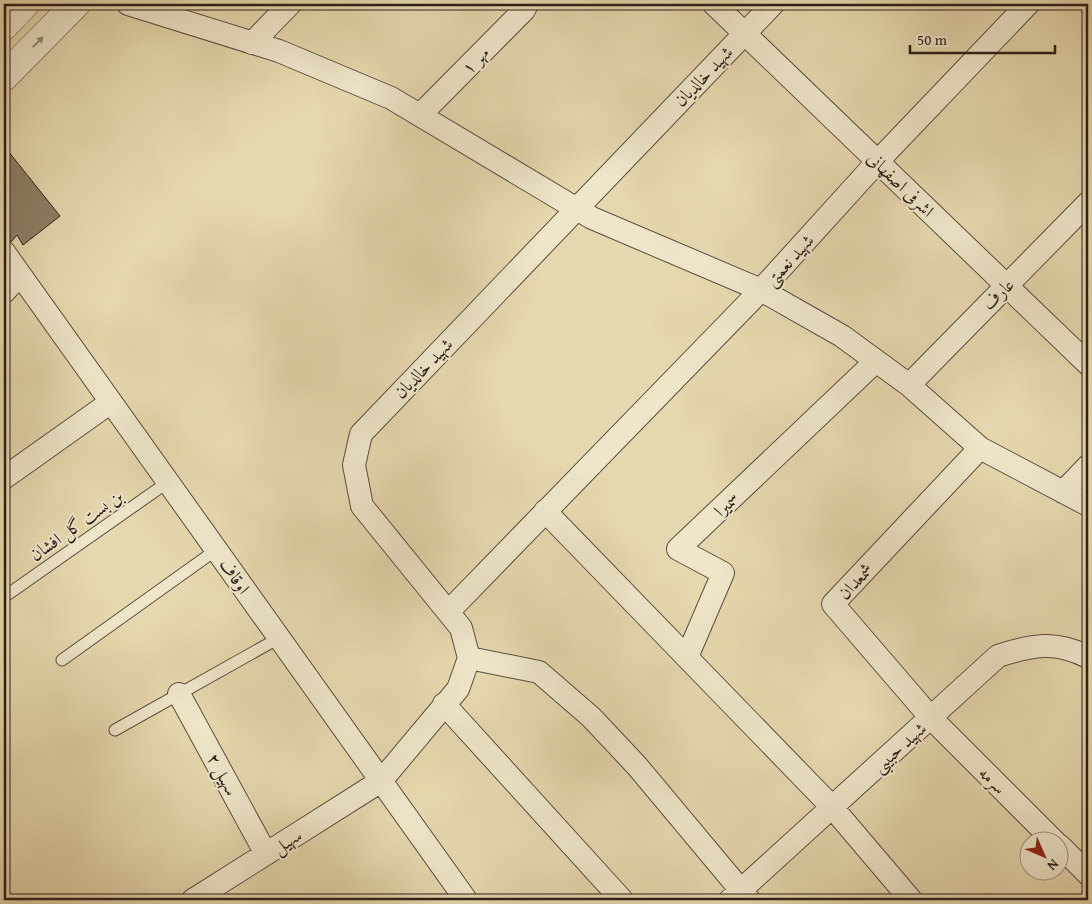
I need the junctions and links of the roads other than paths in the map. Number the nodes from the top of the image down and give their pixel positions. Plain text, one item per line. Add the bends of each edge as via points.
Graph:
1 (76, 4) edge
2 (128, 4) edge
3 (290, 4) edge
4 (527, 4) edge
5 (714, 4) edge
6 (773, 4) edge
7 (1028, 4) edge
8 (744, 33) junction
9 (252, 43) junction
10 (4, 76) edge
11 (420, 115) junction
12 (878, 161) junction
13 (1088, 203) edge
14 (576, 208) junction
15 (4, 252) edge
16 (20, 275) junction
17 (1007, 286) junction
18 (761, 290) junction
19 (4, 292) edge
20 (876, 361) junction
21 (1088, 364) edge
22 (909, 385) junction
23 (111, 402) junction
24 (980, 448) junction
25 (1088, 466) edge
26 (4, 478) edge
27 (168, 482) junction
28 (1063, 492) junction
29 (1088, 505) edge
30 (545, 511) junction
31 (216, 550) junction
32 (4, 597) edge
33 (448, 612) junction
34 (279, 638) junction
35 (687, 657) junction
36 (1088, 657) edge
37 (469, 658) junction
38 (62, 660) dead end
39 (179, 694) junction
40 (444, 704) junction
41 (931, 718) junction
42 (116, 730) dead end
43 (381, 781) junction
44 (832, 807) junction
45 (1045, 832) edge
46 (266, 854) junction
47 (1070, 856) edge
48 (1088, 874) edge
49 (740, 897) edge
50 (193, 900) edge
51 (466, 900) edge
52 (622, 900) edge
53 (911, 900) edge

10 -> 1 street
2 - 9 street
3 - 9 street
4 - 11 street, مهر ۱
5 - 8 street, اشرفی اصفهانی
6 - 8 street, شهید خالدیان
7 - 12 street, شهید نعمتی
8 - 12 street, اشرفی اصفهانی
8 - 14 street, شهید خالدیان
9 - 11 street via 391,98
11 - 14 street
12 - 17 street, اشرفی اصفهانی
12 - 18 street, شهید نعمتی
13 - 17 street, عارف
14 - 18 street via 592,218
14 - 33 street, شهید خالدیان via 361,434 354,465 362,506
15 - 16 street, اوقاف
16 - 19 street
16 - 23 street, اوقاف
17 - 21 street, اشرفی اصفهانی
17 - 22 street, عارف
18 - 20 street via 842,336
18 - 30 street, شهید نعمتی
20 - 22 street
20 - 35 street, سمیرا via 678,549 723,573
22 - 24 street
23 - 26 street
23 - 27 street, اوقاف
24 - 28 street
24 - 41 street, شمعدان via 833,604
25 - 28 street
27 - 31 street, اوقاف
27 - 32 lane, بن بست گل افشان
28 - 29 street
30 - 33 street, شهید نعمتی
30 - 35 street
31 - 34 street, اوقاف
31 - 38 lane
33 - 37 street, شهید خالدیان via 461,628
34 - 39 lane
34 - 43 street, اوقاف
35 - 44 street
36 - 41 street, شهید حبیبی via 1074,650 1034,645 998,656
37 - 40 street via 458,689
37 - 49 street via 539,672 591,718 637,766
39 - 42 lane
39 - 46 street, سهیل ۲
40 - 43 street
40 - 52 street
41 - 44 street, شهید حبیبی
41 - 45 street, سرمه
43 - 46 street, سهیل
43 - 51 street, اوقاف
44 - 49 street, شهید حبیبی
44 - 53 street
46 - 50 street, سهیل
47 - 48 street

